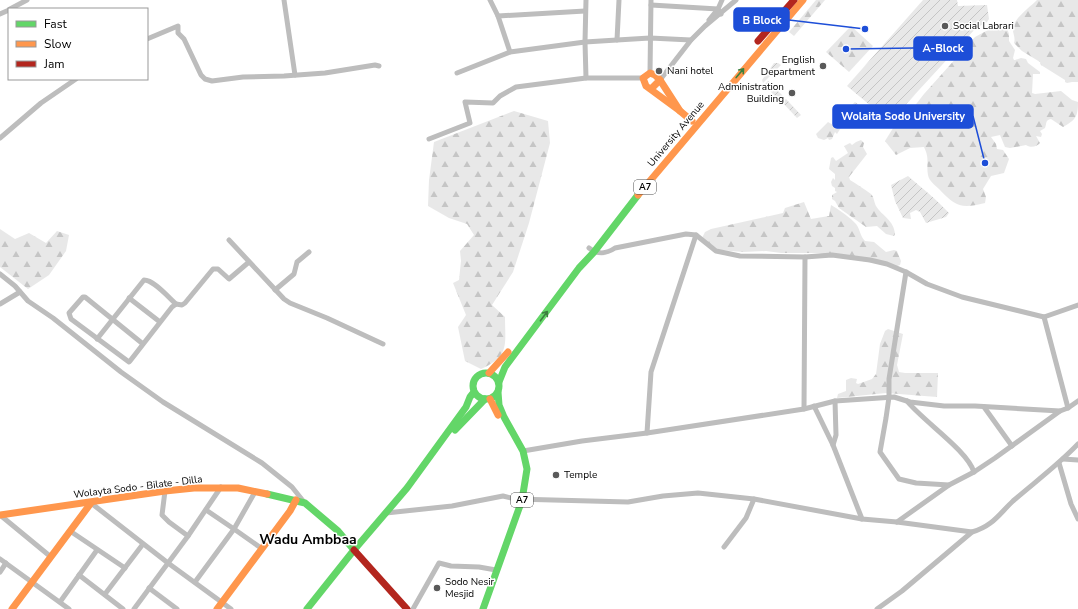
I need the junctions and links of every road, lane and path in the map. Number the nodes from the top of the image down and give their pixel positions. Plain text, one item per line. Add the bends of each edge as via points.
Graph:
1 (27, 0) edge
2 (284, 0) edge
3 (490, 0) edge
4 (586, 0) edge
5 (619, 0) edge
6 (722, 0) edge
7 (736, 0) edge
8 (794, 0) edge
9 (803, 0) edge
10 (651, 3) edge
11 (12, 8) edge
12 (585, 11) junction
13 (719, 12) junction
14 (498, 16) junction
15 (768, 34) junction
16 (650, 38) junction
17 (148, 39) edge
18 (618, 40) junction
19 (691, 40) junction
20 (585, 42) junction
21 (755, 44) dead end
22 (510, 52) junction
23 (740, 62) dead end
24 (379, 66) dead end
25 (457, 73) dead end
26 (650, 73) junction
27 (295, 75) junction
28 (586, 78) junction
29 (643, 78) junction
30 (75, 80) edge
31 (660, 80) junction
32 (651, 89) junction
33 (680, 111) junction
34 (692, 121) junction
35 (0, 138) edge
36 (429, 139) dead end
37 (696, 235) junction
38 (229, 240) dead end
39 (591, 250) junction
40 (309, 252) dead end
41 (805, 257) junction
42 (249, 262) junction
43 (906, 272) junction
44 (0, 274) edge
45 (275, 290) junction
46 (20, 292) junction
47 (129, 298) junction
48 (0, 304) edge
49 (176, 304) junction
50 (1078, 304) edge
51 (1044, 317) junction
52 (113, 320) junction
53 (160, 322) junction
54 (97, 339) junction
55 (143, 344) junction
56 (383, 344) dead end
57 (489, 373) junction
58 (499, 382) junction
59 (474, 392) junction
60 (498, 392) junction
61 (889, 397) junction
62 (487, 399) junction
63 (835, 401) junction
64 (906, 401) junction
65 (1078, 401) edge
66 (814, 406) junction
67 (984, 407) junction
68 (1068, 408) junction
69 (804, 409) junction
70 (1060, 411) junction
71 (647, 433) junction
72 (446, 436) junction
73 (1078, 444) edge
74 (833, 445) junction
75 (1012, 446) junction
76 (523, 451) junction
77 (1078, 460) edge
78 (1061, 461) junction
79 (974, 472) junction
80 (949, 484) junction
81 (221, 487) junction
82 (165, 491) junction
83 (256, 492) junction
84 (296, 500) junction
85 (518, 500) junction
86 (754, 500) junction
87 (91, 502) junction
88 (305, 503) junction
89 (1071, 504) junction
90 (206, 510) junction
91 (1078, 511) edge
92 (385, 513) junction
93 (0, 515) edge
94 (862, 519) junction
95 (1078, 520) edge
96 (897, 522) junction
97 (234, 529) junction
98 (70, 531) junction
99 (972, 532) junction
100 (188, 536) junction
101 (143, 544) junction
102 (724, 547) dead end
103 (261, 548) junction
104 (97, 550) junction
105 (354, 550) junction
106 (51, 557) junction
107 (0, 559) edge
108 (6, 563) junction
109 (168, 563) junction
110 (124, 568) junction
111 (493, 569) junction
112 (0, 572) edge
113 (79, 576) junction
114 (32, 582) junction
115 (195, 582) junction
116 (149, 588) junction
117 (105, 594) junction
118 (60, 602) junction
119 (222, 602) junction
120 (14, 609) edge
121 (69, 609) edge
122 (123, 609) edge
123 (134, 609) edge
124 (176, 609) edge
125 (217, 609) edge
126 (231, 609) edge
127 (307, 609) edge
128 (407, 609) edge
129 (413, 609) edge
130 (478, 609) edge
131 (483, 609) edge
132 (877, 609) edge

1 - 11 street
2 - 27 street
3 - 14 street
4 - 12 street
5 - 18 street
6 - 13 street
7 - 13 street
8 - 15 main road, University Avenue / A7
9 - 15 main road, University Avenue / A7
10 - 13 street
10 - 16 street
12 - 14 street
12 - 20 street
13 - 19 street
14 - 22 street
15 - 21 main road, University Avenue / A7
39 -> 15 main road, University Avenue / A7
16 - 18 street
16 - 19 street
16 - 26 street
17 - 27 street via 178,26 178,34 184,39 201,74 209,80
18 - 20 street
19 - 31 street
20 - 22 street
20 - 28 street
22 - 25 street
23 - 34 main road, University Avenue / A7
24 - 27 street
26 - 29 main road
26 - 31 main road
28 - 29 street
28 - 36 street via 516,87 493,103 465,102 470,123
29 - 32 main road via 646,86
30 - 35 street via 41,103
31 - 32 main road
31 - 33 main road
32 - 33 main road
33 - 34 main road
34 - 39 main road, University Avenue / A7 via 640,181
37 - 39 street via 663,238 615,248 607,253
37 - 41 street via 716,251 724,253 740,256
37 - 71 street via 651,372
38 - 42 street
39 - 57 main road, University Avenue / A7
58 -> 39 main road, University Avenue / A7 via 505,367
40 - 45 street via 297,262 294,274
41 - 43 street via 832,255 870,260
41 - 69 street
42 - 45 street
42 - 49 street via 229,279 218,269 213,269 185,303
43 - 51 street via 927,284 962,297
43 - 61 street via 889,379
44 - 46 street
45 - 56 street via 290,303
46 - 48 street
46 - 88 street via 28,301 163,402 262,463 292,487
47 - 49 street via 146,279
47 - 52 street
47 - 53 street
49 - 53 street
50 - 51 street
51 - 68 street
52 - 54 street
52 - 54 street via 86,297 78,302 69,313 70,317
52 - 55 street
53 - 55 street
54 - 55 street via 127,362
57 - 58 main road
57 - 59 main road, A7 via 484,372 476,378 473,382
58 - 60 main road, A7
59 - 62 main road
59 - 72 main road, A7
60 - 62 main road, A7
60 - 76 main road, A7 via 499,405 504,417
61 - 63 street
61 - 64 street
61 - 80 street via 880,452 899,479 916,483
62 - 72 main road, A7
62 - 85 main road, A7 via 516,451 520,470
63 - 66 street
63 - 74 street via 836,434
64 - 67 street via 944,406
64 - 79 street via 959,451
65 - 68 street
66 - 69 street
66 - 74 street
67 - 70 street
67 - 75 street
68 - 70 street
69 - 71 street
70 - 75 street
71 - 76 street
72 - 92 main road, A7
73 - 78 street
74 - 94 street
75 - 79 street
76 - 85 main road, A7 via 527,469 526,481
77 - 78 street
78 - 89 street
78 - 99 street via 1012,502 1002,514 982,529
79 - 80 street
80 - 96 street
81 - 82 main road, Wolayta Sodo - Bilate - Dilla
81 - 83 main road, Wolayta Sodo - Bilate - Dilla
81 - 90 street
82 - 87 main road, Wolayta Sodo - Bilate - Dilla
82 - 100 street via 162,515
83 - 84 main road, Wolayta Sodo - Bilate - Dilla
83 - 97 street
84 - 88 main road, Wolayta Sodo - Bilate - Dilla
84 - 103 main road
85 - 86 street via 628,502 698,494
85 - 92 street via 503,496 452,506
85 - 111 main road, A7
86 - 94 street
86 - 102 street via 746,518
87 - 93 main road, Wolayta Sodo - Bilate - Dilla
87 - 98 main road
87 - 101 street
88 - 105 main road, Wolayta Sodo - Bilate - Dilla
89 - 91 street
89 - 95 street
90 - 97 street
90 - 100 street
92 - 105 main road, A7
93 - 106 street
94 - 96 street
96 - 99 street
97 - 103 street
97 - 115 street
98 - 104 street
98 - 106 main road
99 - 132 street
100 - 109 street
101 - 109 street
101 - 110 street
103 - 119 main road
104 - 110 street
104 - 113 street
105 - 127 main road, A7
105 - 128 main road, Wolayta Sodo - Bilate - Dilla
106 - 114 main road
107 - 108 street
108 - 112 street
108 - 114 street
109 - 115 street
109 - 116 street
110 - 117 street
111 - 129 street via 439,563
111 - 130 main road, A7
111 - 131 main road, A7
113 - 117 street
113 - 118 street
114 - 118 street
114 - 120 main road
115 - 119 street
116 - 123 street
116 - 124 street
117 - 122 street
118 - 121 street
119 - 125 main road
119 - 126 street

